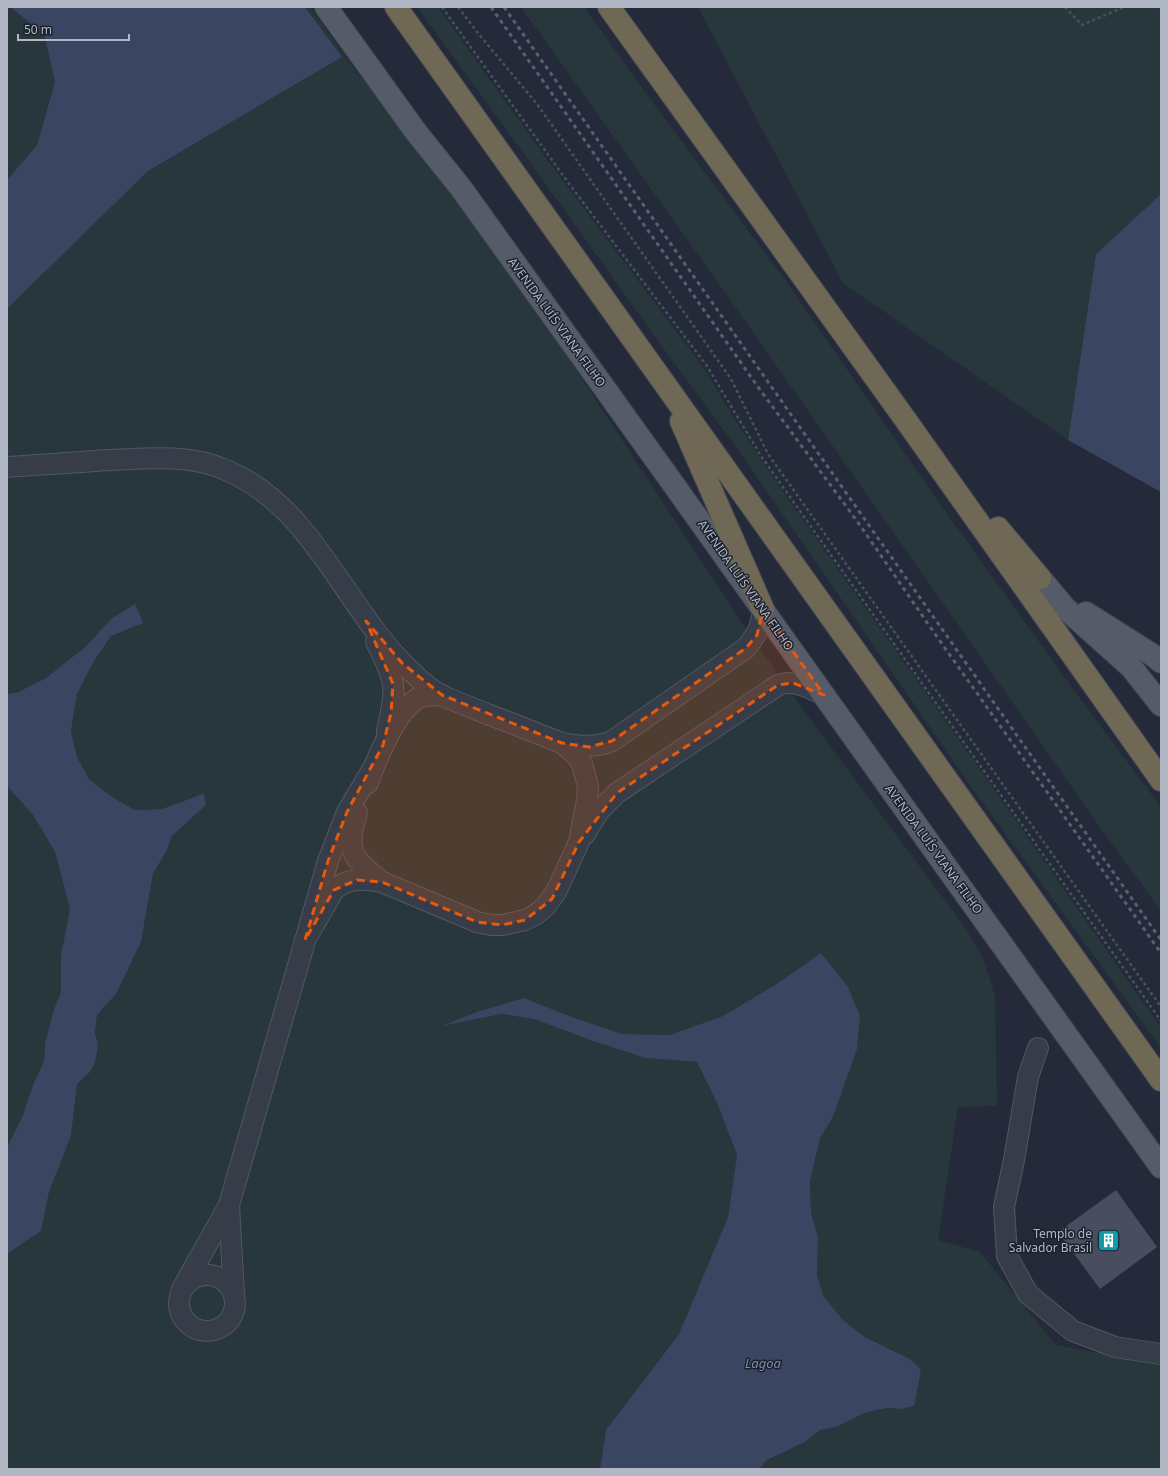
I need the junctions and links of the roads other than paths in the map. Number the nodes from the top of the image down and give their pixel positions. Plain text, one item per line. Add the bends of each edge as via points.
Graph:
1 (326, 7) edge
2 (396, 7) edge
3 (609, 7) edge
4 (662, 380) junction
5 (905, 419) junction
6 (7, 468) edge
7 (1040, 578) junction
8 (763, 609) junction
9 (366, 621) junction
10 (1161, 662) edge
11 (442, 696) junction
12 (824, 696) junction
13 (1161, 705) edge
14 (562, 743) junction
15 (383, 745) junction
16 (372, 770) junction
17 (1161, 780) edge
18 (579, 842) junction
19 (382, 882) junction
20 (305, 940) junction
21 (1038, 1048) dead end
22 (1161, 1080) edge
23 (1161, 1167) edge
24 (229, 1205) junction
25 (182, 1289) junction
26 (234, 1296) junction
27 (1161, 1354) edge

1 - 8 main road, AVENIDA LUÍS VIANA FILHO via 416,132 461,188
2 - 4 highway
3 - 5 highway
4 - 8 highway
4 - 22 highway
5 - 7 highway
5 - 17 highway
6 - 9 street via 100,460 166,458 198,461 226,469 254,484 278,502 312,540
7 - 10 main road via 1076,606
7 - 13 main road via 1065,608 1131,667
8 - 12 main road, AVENIDA LUÍS VIANA FILHO
8 - 14 street via 757,635 746,648 612,741 589,747
9 - 11 street via 415,676
9 - 15 street via 393,684 391,713
11 - 14 street
11 - 15 street via 422,697 409,705
12 - 18 street via 806,686 793,683 778,685 617,793 599,812
12 - 23 main road, AVENIDA LUÍS VIANA FILHO
14 - 18 street via 577,756 586,773 587,800
15 - 16 street
16 - 19 street via 351,842 357,859
16 - 20 street via 347,812 328,861
18 - 19 street via 552,899 535,915 511,924 491,925 477,922
19 - 20 street via 366,879 339,886 334,890
20 - 24 street
21 - 27 street via 1028,1077 1004,1207 1008,1256 1028,1294 1073,1331 1114,1347
24 - 25 street
24 - 26 street
25 - 26 street via 196,1277 214,1276 230,1287
25 - 26 street via 179,1297 181,1315 192,1328 201,1331 211,1331 228,1322 235,1305

